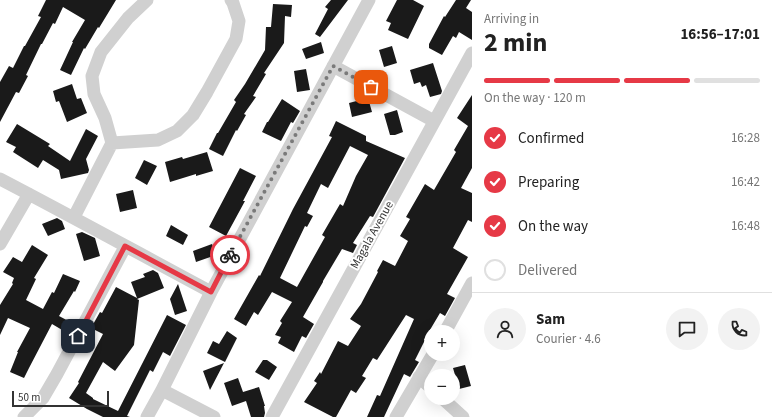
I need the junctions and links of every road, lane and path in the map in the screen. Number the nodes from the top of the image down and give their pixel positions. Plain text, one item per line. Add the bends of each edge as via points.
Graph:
1 (147, 0) edge
2 (231, 0) edge
3 (369, 0) edge
4 (472, 52) edge
5 (333, 66) junction
6 (434, 121) junction
7 (112, 143) junction
8 (0, 179) edge
9 (29, 194) junction
10 (74, 217) junction
11 (0, 244) edge
12 (125, 246) junction
13 (472, 283) edge
14 (211, 292) junction
15 (449, 325) edge
16 (429, 361) edge
17 (420, 378) junction
18 (424, 382) edge
19 (162, 390) junction
20 (450, 405) edge
21 (24, 417) edge
22 (147, 417) edge
23 (214, 417) edge
24 (272, 417) edge
25 (396, 417) edge
26 (463, 417) edge

1 - 7 street via 128,18 101,52 92,76 94,94 105,118
2 - 7 street via 239,21 236,39 193,115 177,131 158,140
3 - 5 street
4 - 6 street, Magala Avenue
5 - 6 street
5 - 14 street
6 - 24 street, Magala Avenue
7 - 10 street
8 - 9 street
9 - 10 street
9 - 11 street
10 - 12 street
12 - 14 street
12 - 21 street via 44,398
13 - 15 street
14 - 19 street
16 - 17 street
17 - 18 street
17 - 25 street
19 - 22 street
19 - 23 street
20 - 26 street

